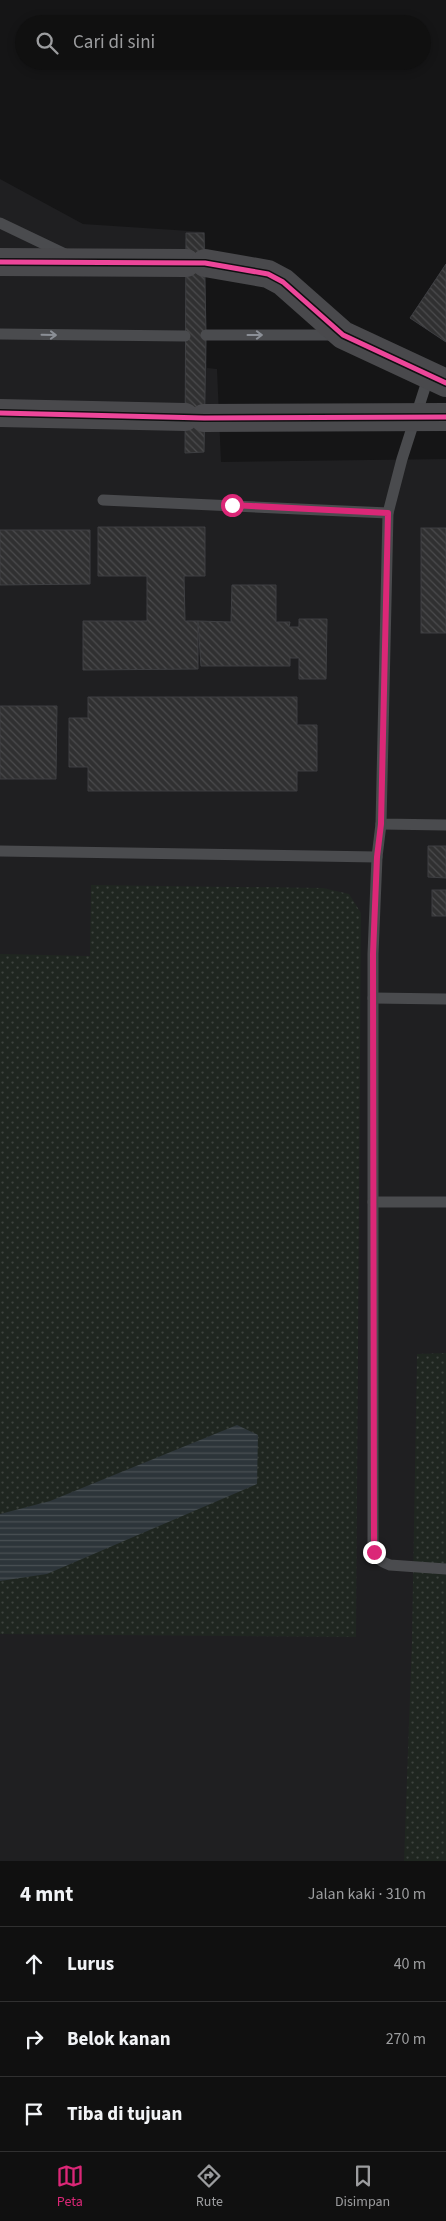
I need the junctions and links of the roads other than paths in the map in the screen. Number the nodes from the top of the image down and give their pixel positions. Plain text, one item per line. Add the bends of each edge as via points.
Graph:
1 (0, 223) edge
2 (0, 262) edge
3 (85, 262) junction
4 (0, 334) edge
5 (206, 335) dead end
6 (343, 335) junction
7 (185, 336) dead end
8 (437, 379) edge
9 (0, 413) edge
10 (417, 417) junction
11 (446, 417) edge
12 (103, 500) dead end
13 (388, 513) junction
14 (381, 824) junction
15 (446, 825) edge
16 (0, 851) edge
17 (377, 857) junction
18 (373, 998) junction
19 (446, 999) edge
20 (373, 1202) junction
21 (446, 1202) edge
22 (446, 1569) edge

1 - 3 lane
2 - 3 street
3 - 6 street via 195,263 268,274 283,282
4 -> 7 lane
5 -> 6 lane
6 - 8 street
8 - 10 lane
9 - 10 street
10 - 11 street
10 - 13 lane
12 - 13 lane
13 - 14 lane
14 - 15 lane
14 - 17 lane
16 - 17 lane
17 - 18 lane
18 - 19 lane
18 - 20 lane
20 - 21 lane
20 - 22 lane via 374,1552 376,1557 390,1565

